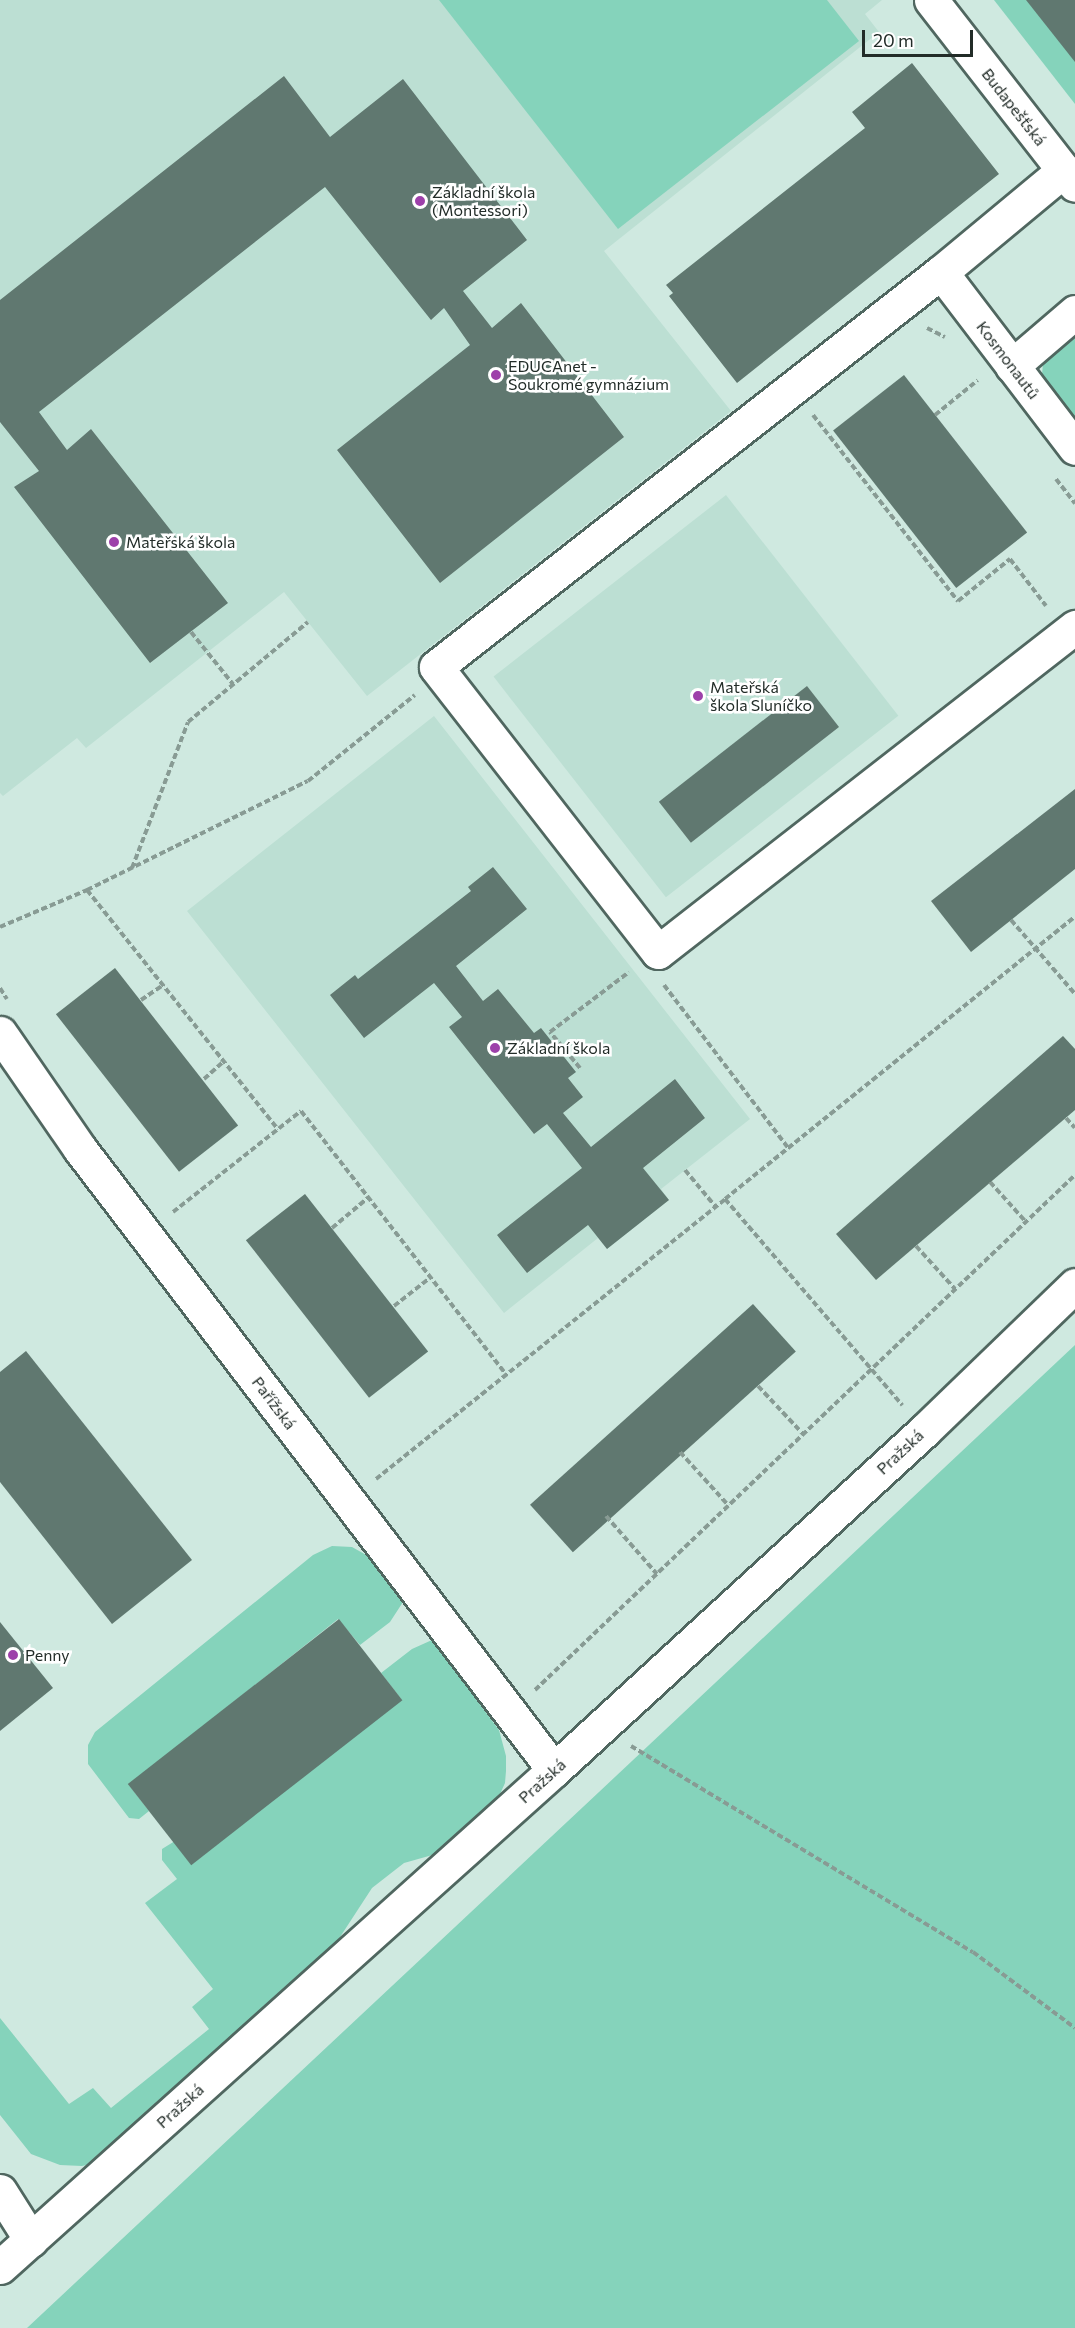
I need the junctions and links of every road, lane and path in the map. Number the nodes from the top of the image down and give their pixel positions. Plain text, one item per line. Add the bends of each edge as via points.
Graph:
1 (931, 0) edge
2 (1069, 177) edge
3 (941, 272) junction
4 (1075, 312) edge
5 (925, 327) dead end
6 (952, 346) dead end
7 (1012, 366) junction
8 (972, 371) dead end
9 (978, 379) junction
10 (985, 388) dead end
11 (809, 409) dead end
12 (935, 415) dead end
13 (1075, 448) edge
14 (1054, 477) dead end
15 (1075, 503) edge
16 (1062, 619) edge
17 (308, 622) dead end
18 (191, 632) dead end
19 (233, 684) junction
20 (418, 692) dead end
21 (132, 868) junction
22 (87, 890) junction
23 (1075, 917) edge
24 (1011, 920) dead end
25 (0, 927) edge
26 (1035, 948) junction
27 (632, 969) dead end
28 (663, 984) dead end
29 (163, 985) junction
30 (0, 988) edge
31 (1075, 994) edge
32 (141, 1000) dead end
33 (5, 1019) edge
34 (224, 1061) junction
35 (580, 1068) dead end
36 (204, 1079) dead end
37 (1066, 1118) dead end
38 (1075, 1128) edge
39 (278, 1130) junction
40 (788, 1148) junction
41 (685, 1170) dead end
42 (1075, 1175) edge
43 (990, 1182) dead end
44 (369, 1197) junction
45 (725, 1199) junction
46 (715, 1206) junction
47 (165, 1219) dead end
48 (1026, 1222) junction
49 (332, 1228) dead end
50 (916, 1246) dead end
51 (430, 1277) junction
52 (1075, 1285) edge
53 (955, 1290) junction
54 (394, 1306) dead end
55 (872, 1369) junction
56 (506, 1374) junction
57 (758, 1386) dead end
58 (924, 1431) junction
59 (803, 1434) junction
60 (680, 1452) dead end
61 (366, 1487) dead end
62 (728, 1505) junction
63 (606, 1516) dead end
64 (657, 1574) junction
65 (534, 1691) dead end
66 (600, 1728) junction
67 (554, 1770) junction
68 (1075, 2028) edge
69 (0, 2191) edge
70 (31, 2240) junction
71 (0, 2267) edge

1 - 2 street, Budapešťská
2 - 3 street
3 - 7 street, Kosmonautů
3 - 16 street via 436,667 658,952
4 - 7 street
5 - 6 path via 946,337
7 - 13 street, Kosmonautů
8 - 9 path
9 - 10 path
9 - 12 path
11 - 16 path via 958,601 1010,559
14 - 15 path
17 - 19 path
18 - 19 path
19 - 21 path via 188,722
20 - 21 path via 308,781
21 - 22 path
22 - 25 path
22 - 29 path
23 - 26 path
24 - 26 path
26 - 31 path
26 - 40 path
27 - 35 path via 550,1032
28 - 40 path
29 - 32 path
29 - 34 path
30 - 33 path
33 - 67 street, Pařížská via 80,1149
34 - 36 path
34 - 39 path
37 - 38 path
39 - 44 path via 301,1111
39 - 47 path
40 - 45 path
41 - 46 path
42 - 48 path
43 - 48 path
44 - 49 path
44 - 51 path
45 - 46 path
45 - 55 path
46 - 56 path
48 - 53 path
50 - 53 path
51 - 54 path
51 - 56 path
52 - 58 street, Pražská
53 - 55 path
55 - 58 path
55 - 59 path
56 - 61 path
57 - 59 path
58 - 66 street, Pražská
59 - 62 path
60 - 62 path
62 - 64 path
63 - 64 path
64 - 65 path
66 - 67 street, Pražská
66 - 68 path via 973,1952
67 - 70 street, Pražská
69 - 70 street
70 - 71 street, Pražská

